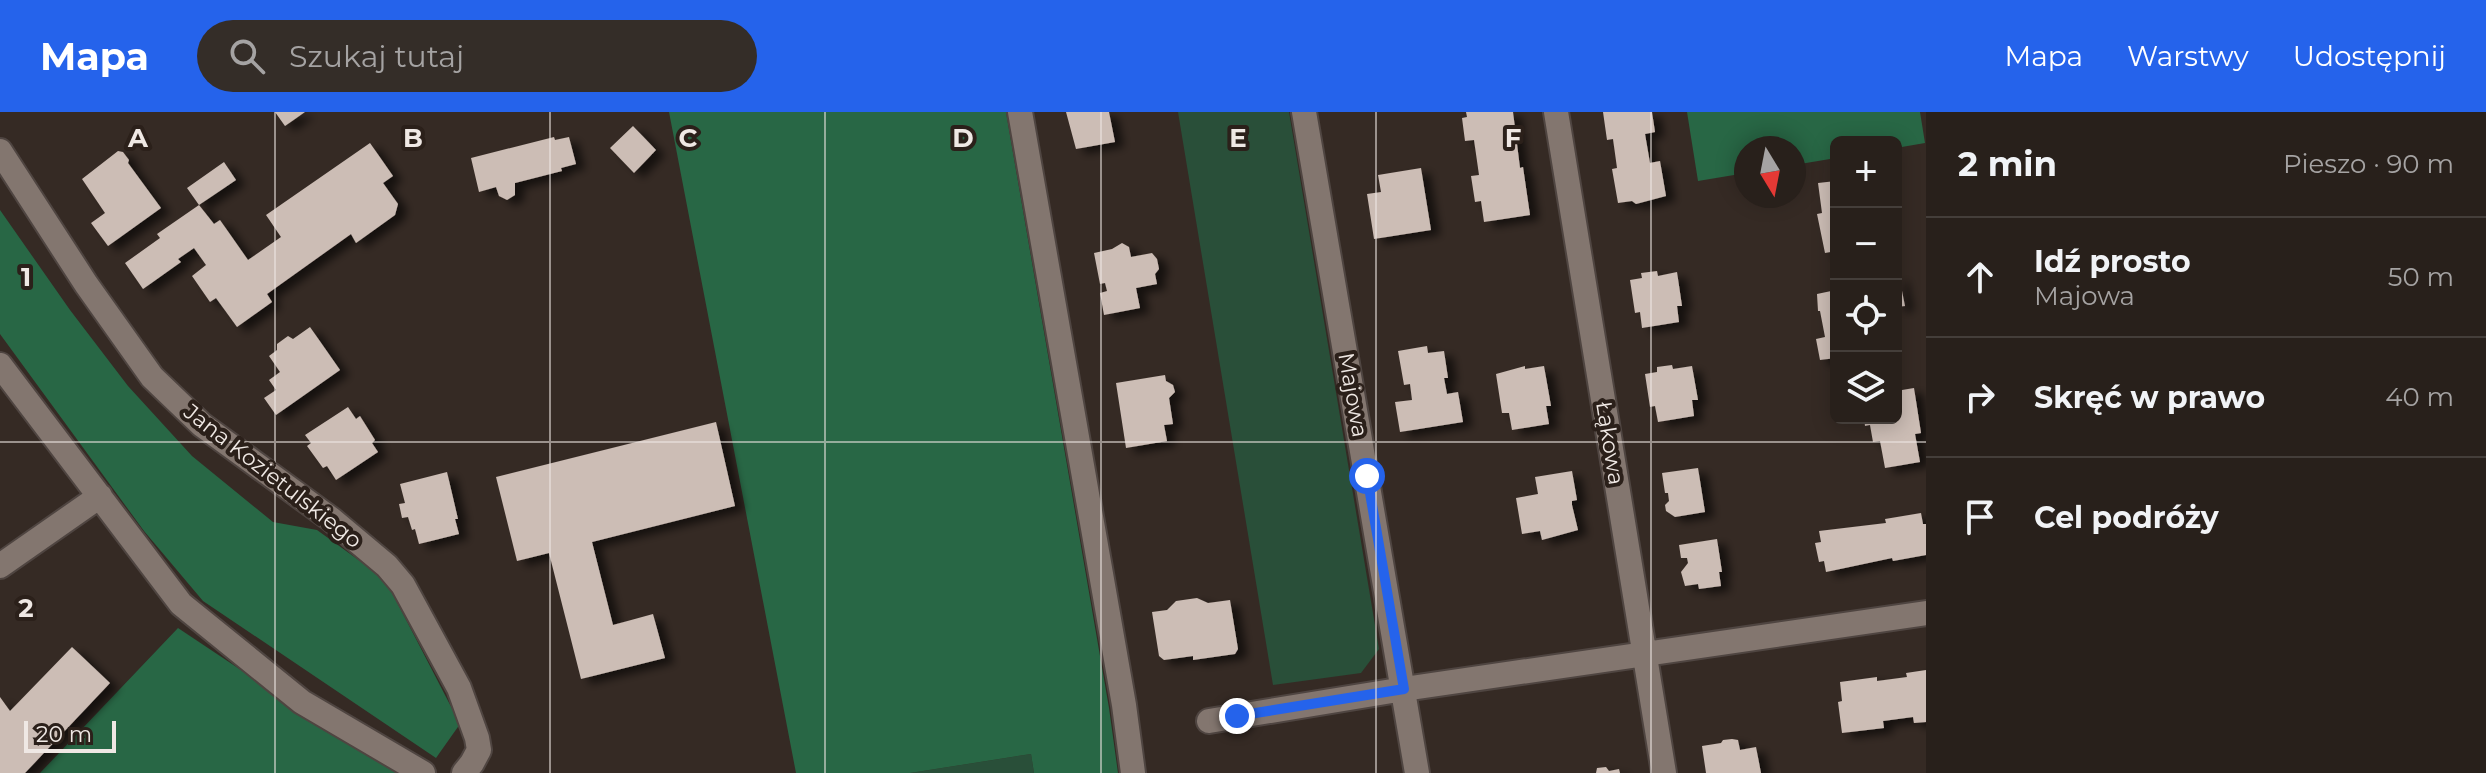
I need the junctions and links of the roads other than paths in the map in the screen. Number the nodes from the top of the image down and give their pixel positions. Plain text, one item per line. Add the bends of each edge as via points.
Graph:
1 (1020, 112) edge
2 (1304, 112) edge
3 (1556, 112) edge
4 (0, 151) edge
5 (0, 365) edge
6 (100, 496) junction
7 (0, 566) edge
8 (1926, 613) edge
9 (1644, 653) junction
10 (1404, 689) junction
11 (1209, 721) dead end
12 (423, 773) edge
13 (464, 773) edge
14 (1133, 773) edge
15 (1417, 773) edge
16 (1664, 773) edge

1 - 14 street
2 - 10 street, Majowa
3 - 9 street, Łąkowa
4 - 13 street, Jana Kozietulskiego via 152,377 202,425 331,519 403,585 459,688 477,738 479,750
5 - 6 street
6 - 7 street
6 - 12 street via 181,604 302,702
8 - 9 street
9 - 10 street
9 - 16 street, Łąkowa
10 - 11 street
10 - 15 street, Majowa

